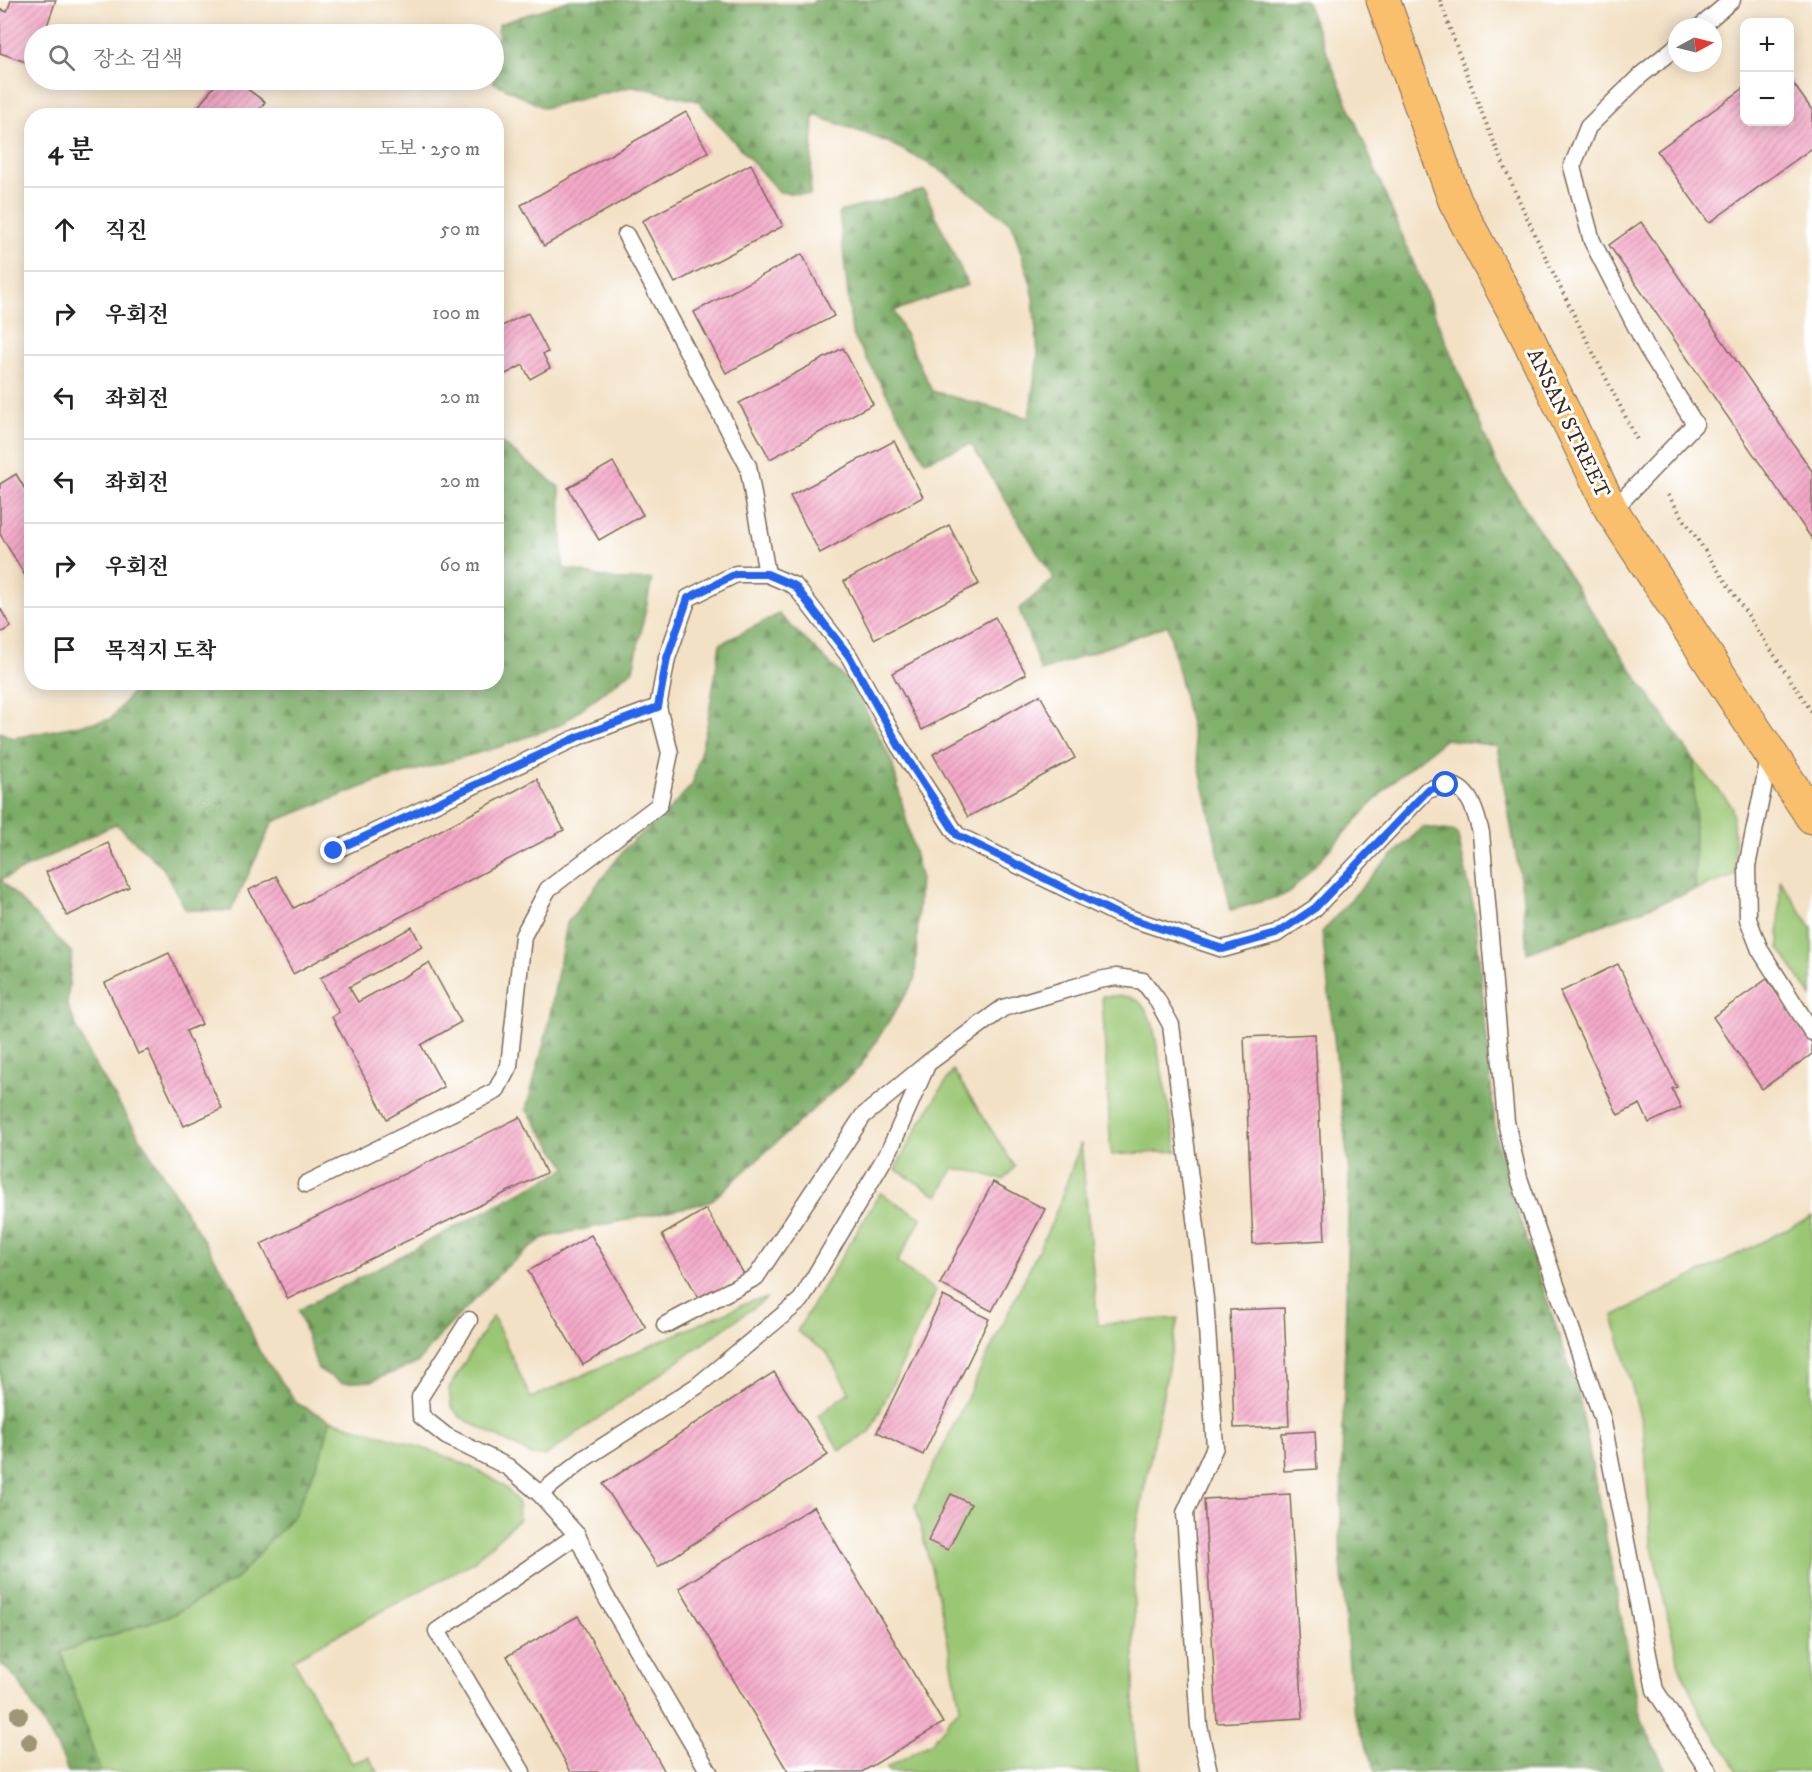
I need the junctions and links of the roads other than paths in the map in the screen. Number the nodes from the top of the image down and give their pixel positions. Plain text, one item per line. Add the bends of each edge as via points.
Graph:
1 (1383, 0) edge
2 (1732, 0) edge
3 (1711, 18) edge
4 (1668, 53) edge
5 (626, 235) dead end
6 (1612, 510) junction
7 (767, 574) junction
8 (658, 707) junction
9 (1771, 753) junction
10 (1812, 817) edge
11 (334, 851) dead end
12 (1812, 1032) edge
13 (928, 1063) junction
14 (306, 1184) dead end
15 (469, 1320) dead end
16 (665, 1325) dead end
17 (540, 1494) junction
18 (577, 1534) junction
19 (522, 1772) edge
20 (709, 1772) edge
21 (1209, 1772) edge
22 (1709, 1772) edge

1 - 6 main road, ANSAN STREET via 1455,201 1525,332
2 - 3 lane
4 - 6 lane via 1588,127 1572,167 1592,241 1647,348 1695,424
5 - 7 lane via 748,466
6 - 9 main road, ANSAN STREET
7 - 8 lane via 736,574 688,598 667,658
7 - 22 lane via 795,586 849,656 899,746 957,835 1117,914 1223,949 1276,934 1315,908 1428,790 1446,785 1460,790 1473,803 1481,833 1506,1122 1519,1178 1602,1418 1655,1690
8 - 11 lane via 580,736
8 - 14 lane via 670,753 659,805 548,889 523,936 509,1065 496,1091
9 - 10 main road, ANSAN STREET
9 - 12 lane via 1747,866 1748,919 1760,950
13 - 16 lane via 863,1116 756,1277
13 - 17 lane via 890,1149 801,1300 697,1386 585,1458
13 - 21 lane via 1003,1008 1116,977 1143,981 1171,1025 1205,1299 1215,1447 1185,1513 1199,1726
15 - 17 lane via 420,1397 421,1416 446,1436 508,1467
17 - 18 lane
18 - 19 lane via 437,1631
18 - 20 lane via 603,1592

